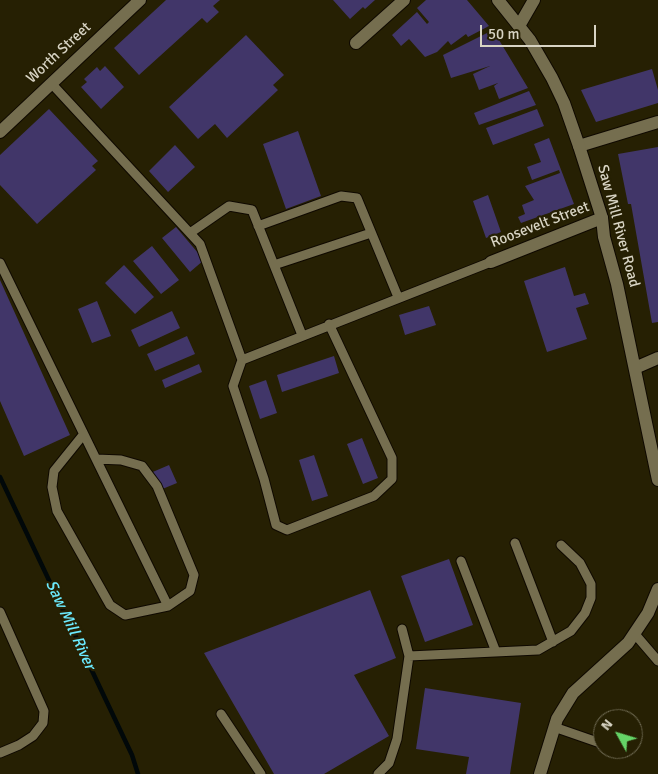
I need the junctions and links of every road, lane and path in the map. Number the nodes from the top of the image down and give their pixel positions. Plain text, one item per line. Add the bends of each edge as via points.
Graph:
1 (140, 0) edge
2 (404, 0) edge
3 (498, 0) edge
4 (534, 0) edge
5 (519, 26) junction
6 (356, 43) dead end
7 (51, 83) junction
8 (658, 122) edge
9 (0, 132) edge
10 (579, 146) junction
11 (602, 218) junction
12 (258, 226) junction
13 (190, 233) junction
14 (371, 233) junction
15 (491, 262) joint
16 (0, 263) edge
17 (274, 265) junction
18 (398, 298) junction
19 (329, 324) junction
20 (302, 335) junction
21 (658, 358) edge
22 (242, 360) junction
23 (635, 368) junction
24 (83, 435) junction
25 (96, 459) junction
26 (657, 465) edge
27 (658, 480) edge
28 (516, 543) dead end
29 (561, 545) dead end
30 (461, 561) dead end
31 (658, 590) edge
32 (168, 606) junction
33 (0, 612) edge
34 (402, 629) dead end
35 (634, 633) junction
36 (553, 642) junction
37 (496, 652) junction
38 (409, 656) junction
39 (658, 662) edge
40 (221, 714) dead end
41 (554, 727) junction
42 (593, 741) edge
43 (0, 753) edge
44 (260, 774) edge
45 (378, 774) edge
46 (540, 774) edge

1 - 7 main road, Worth Street
2 - 6 main road
3 - 5 main road, Saw Mill River Road
4 - 5 main road
5 - 10 main road, Saw Mill River Road via 552,78
7 - 9 main road, Worth Street
7 - 13 lane
8 - 10 main road
10 - 11 main road, Saw Mill River Road
11 - 15 main road, Roosevelt Street
11 - 23 main road, Saw Mill River Road
12 - 13 lane via 252,210 229,206
12 - 14 lane via 341,196 357,198
12 - 17 lane
13 - 22 lane via 200,244
14 - 17 lane
14 - 18 lane
15 - 18 lane
16 - 24 lane
17 - 20 lane
18 - 19 lane
19 - 20 lane
19 - 22 lane via 392,458 392,479 374,496 287,530 276,525 234,386
20 - 22 lane
21 - 23 main road
23 - 26 main road, Saw Mill River Road
24 - 25 lane
24 - 32 lane via 54,471 52,487 57,512 110,606 125,615
25 - 32 lane
25 - 32 lane via 121,460 142,466 157,486 194,575 190,591
26 - 27 main road, Saw Mill River Road
28 - 36 lane
29 - 36 lane via 580,563 591,584 591,598 585,613 571,631
30 - 37 lane
31 - 35 main road via 648,614
33 - 43 lane via 44,711 43,723 33,736
34 - 38 lane
35 - 39 lane
35 - 41 main road via 628,643 573,693
36 - 37 lane via 538,650
37 - 38 lane
38 - 45 lane via 396,740 389,763
40 - 44 lane
41 - 42 lane
41 - 46 main road

